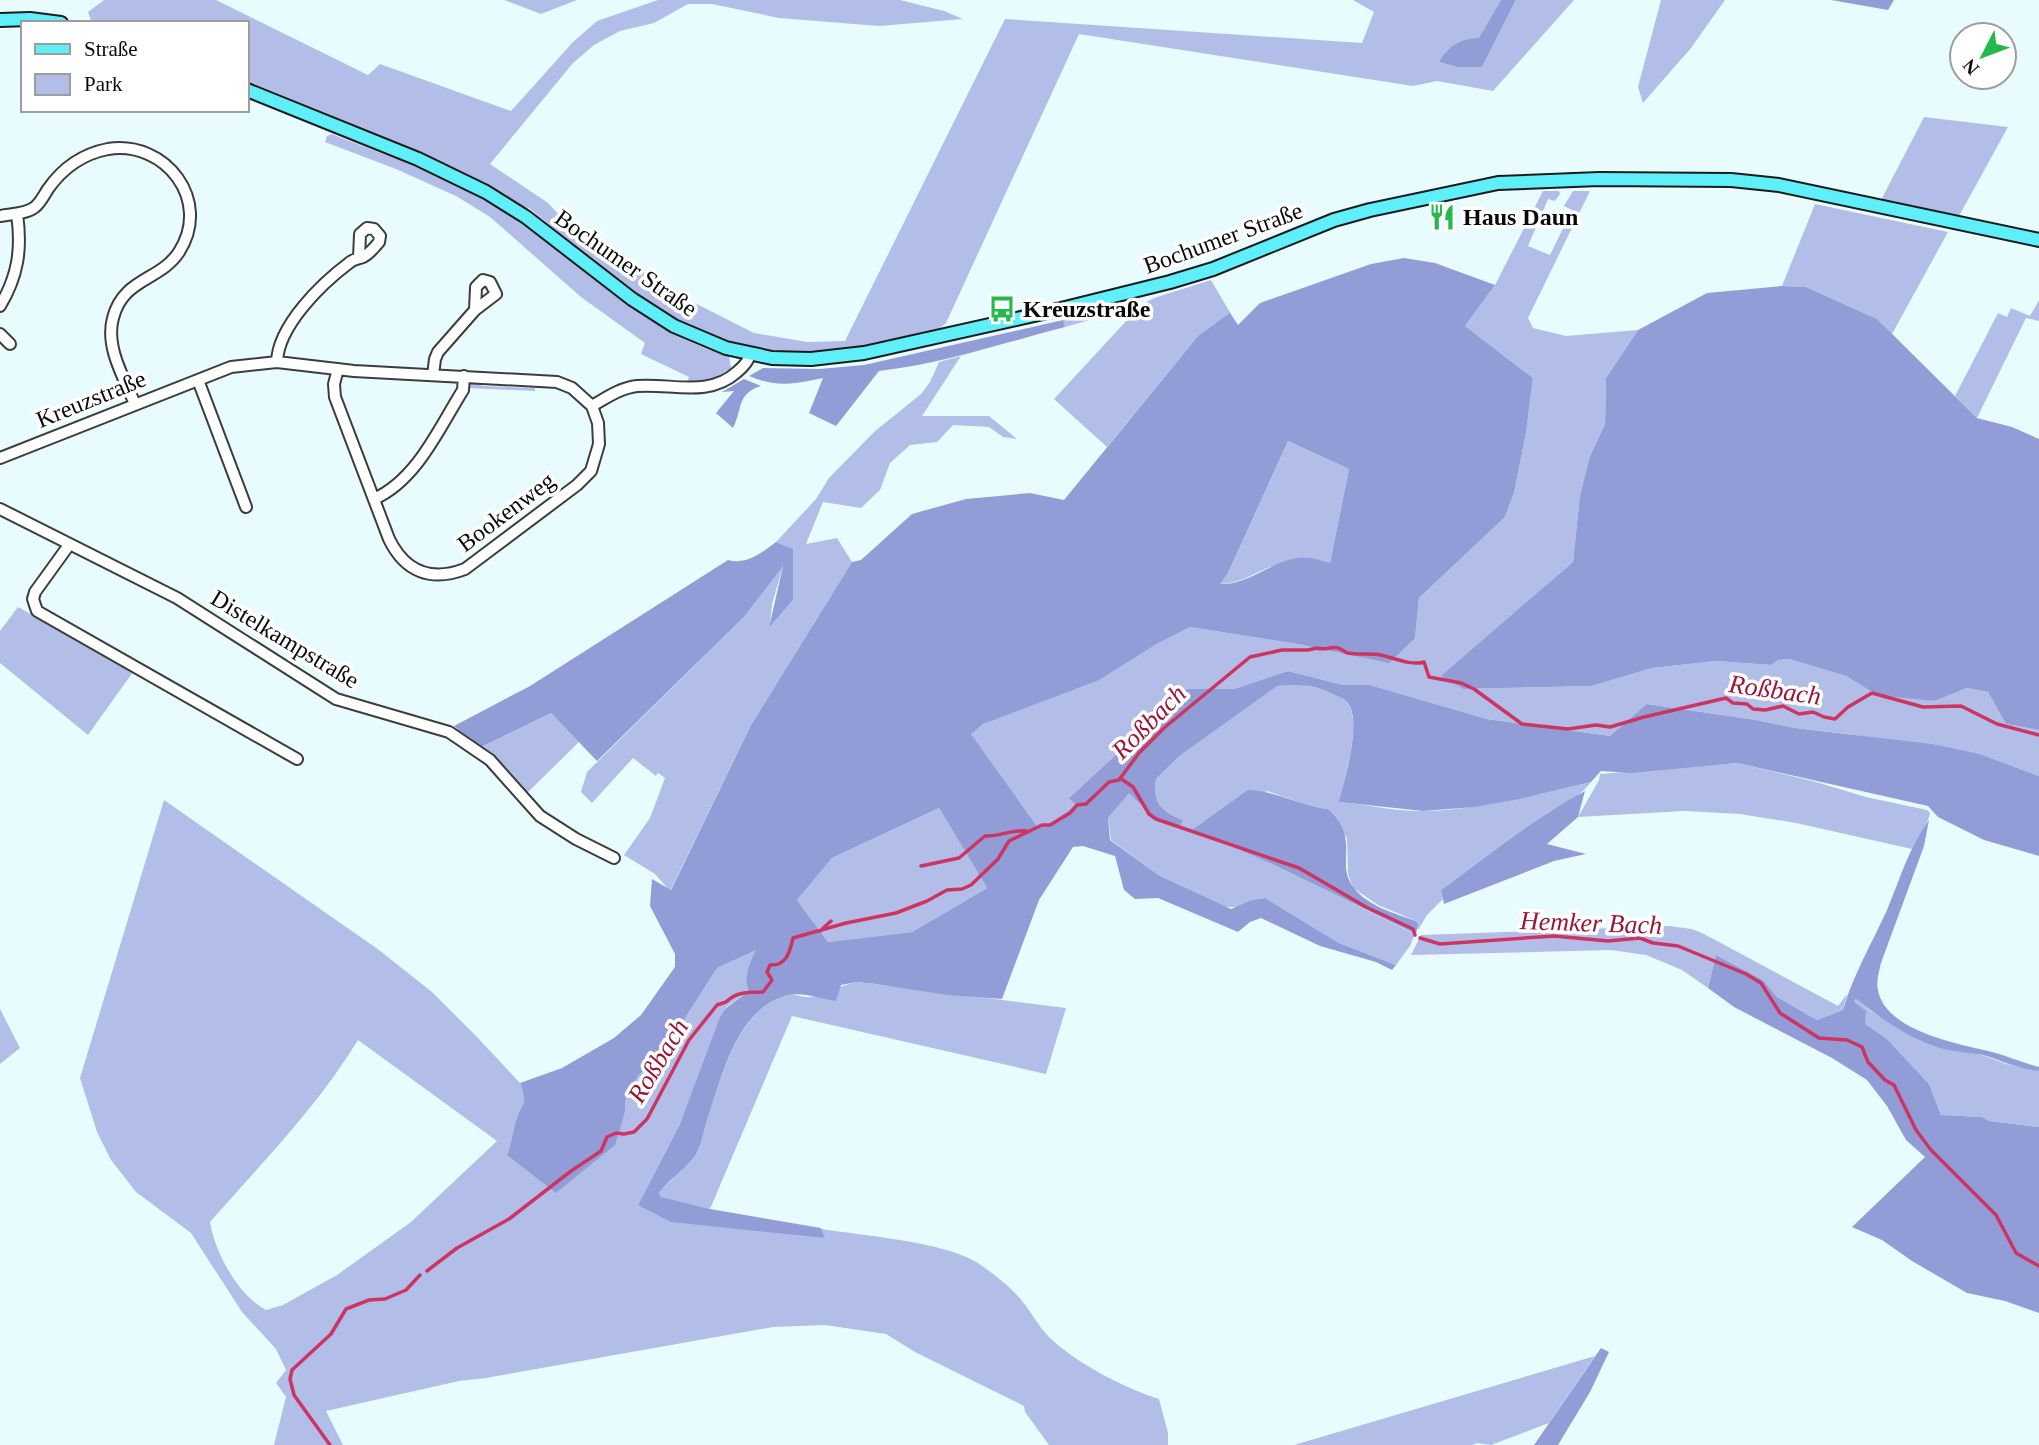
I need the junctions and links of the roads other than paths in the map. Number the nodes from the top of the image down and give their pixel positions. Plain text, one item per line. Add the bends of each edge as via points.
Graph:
1 (0, 20) edge
2 (46, 21) edge
3 (248, 90) edge
4 (17, 214) junction
5 (0, 216) edge
6 (2039, 240) edge
7 (359, 258) dead end
8 (0, 306) edge
9 (475, 310) dead end
10 (0, 334) edge
11 (10, 345) dead end
12 (750, 355) junction
13 (278, 362) junction
14 (338, 369) junction
15 (433, 375) junction
16 (464, 376) junction
17 (198, 380) junction
18 (135, 404) junction
19 (592, 406) junction
20 (0, 458) edge
21 (374, 499) junction
22 (246, 507) dead end
23 (0, 509) edge
24 (69, 545) junction
25 (297, 759) dead end
26 (614, 858) dead end

1 - 2 main road
3 - 12 main road, Bochumer Straße via 418,159 486,192 652,313 706,341
4 - 5 street
4 - 8 street via 18,264
4 - 18 street via 37,206 66,169 98,151 126,148 143,153 166,165 181,182 191,213 184,243 167,266 127,292 113,319 115,355
6 - 12 main road, Bochumer Straße via 1823,193 1731,180 1498,183 1370,210 1170,282 950,335 837,357
7 - 13 street via 326,281 286,330
9 - 15 street via 438,352
10 - 11 street
12 - 19 street via 736,374 722,382 688,389 638,386
13 - 14 street, Kreuzstraße
13 - 17 street, Kreuzstraße via 231,367
14 - 15 street, Kreuzstraße
14 - 21 street, Bookenweg via 335,397
15 - 16 street, Kreuzstraße
16 - 19 street, Kreuzstraße via 557,382 572,388
16 - 21 street via 463,390 411,471
17 - 18 street, Kreuzstraße
17 - 22 street
18 - 20 street, Kreuzstraße
19 - 21 street, Bookenweg via 599,444 585,479 465,569 435,576 406,563 393,548
23 - 24 street, Distelkampstraße
24 - 25 street via 35,592 37,611
24 - 26 street, Distelkampstraße via 177,598 336,699 449,732 490,760 540,816

